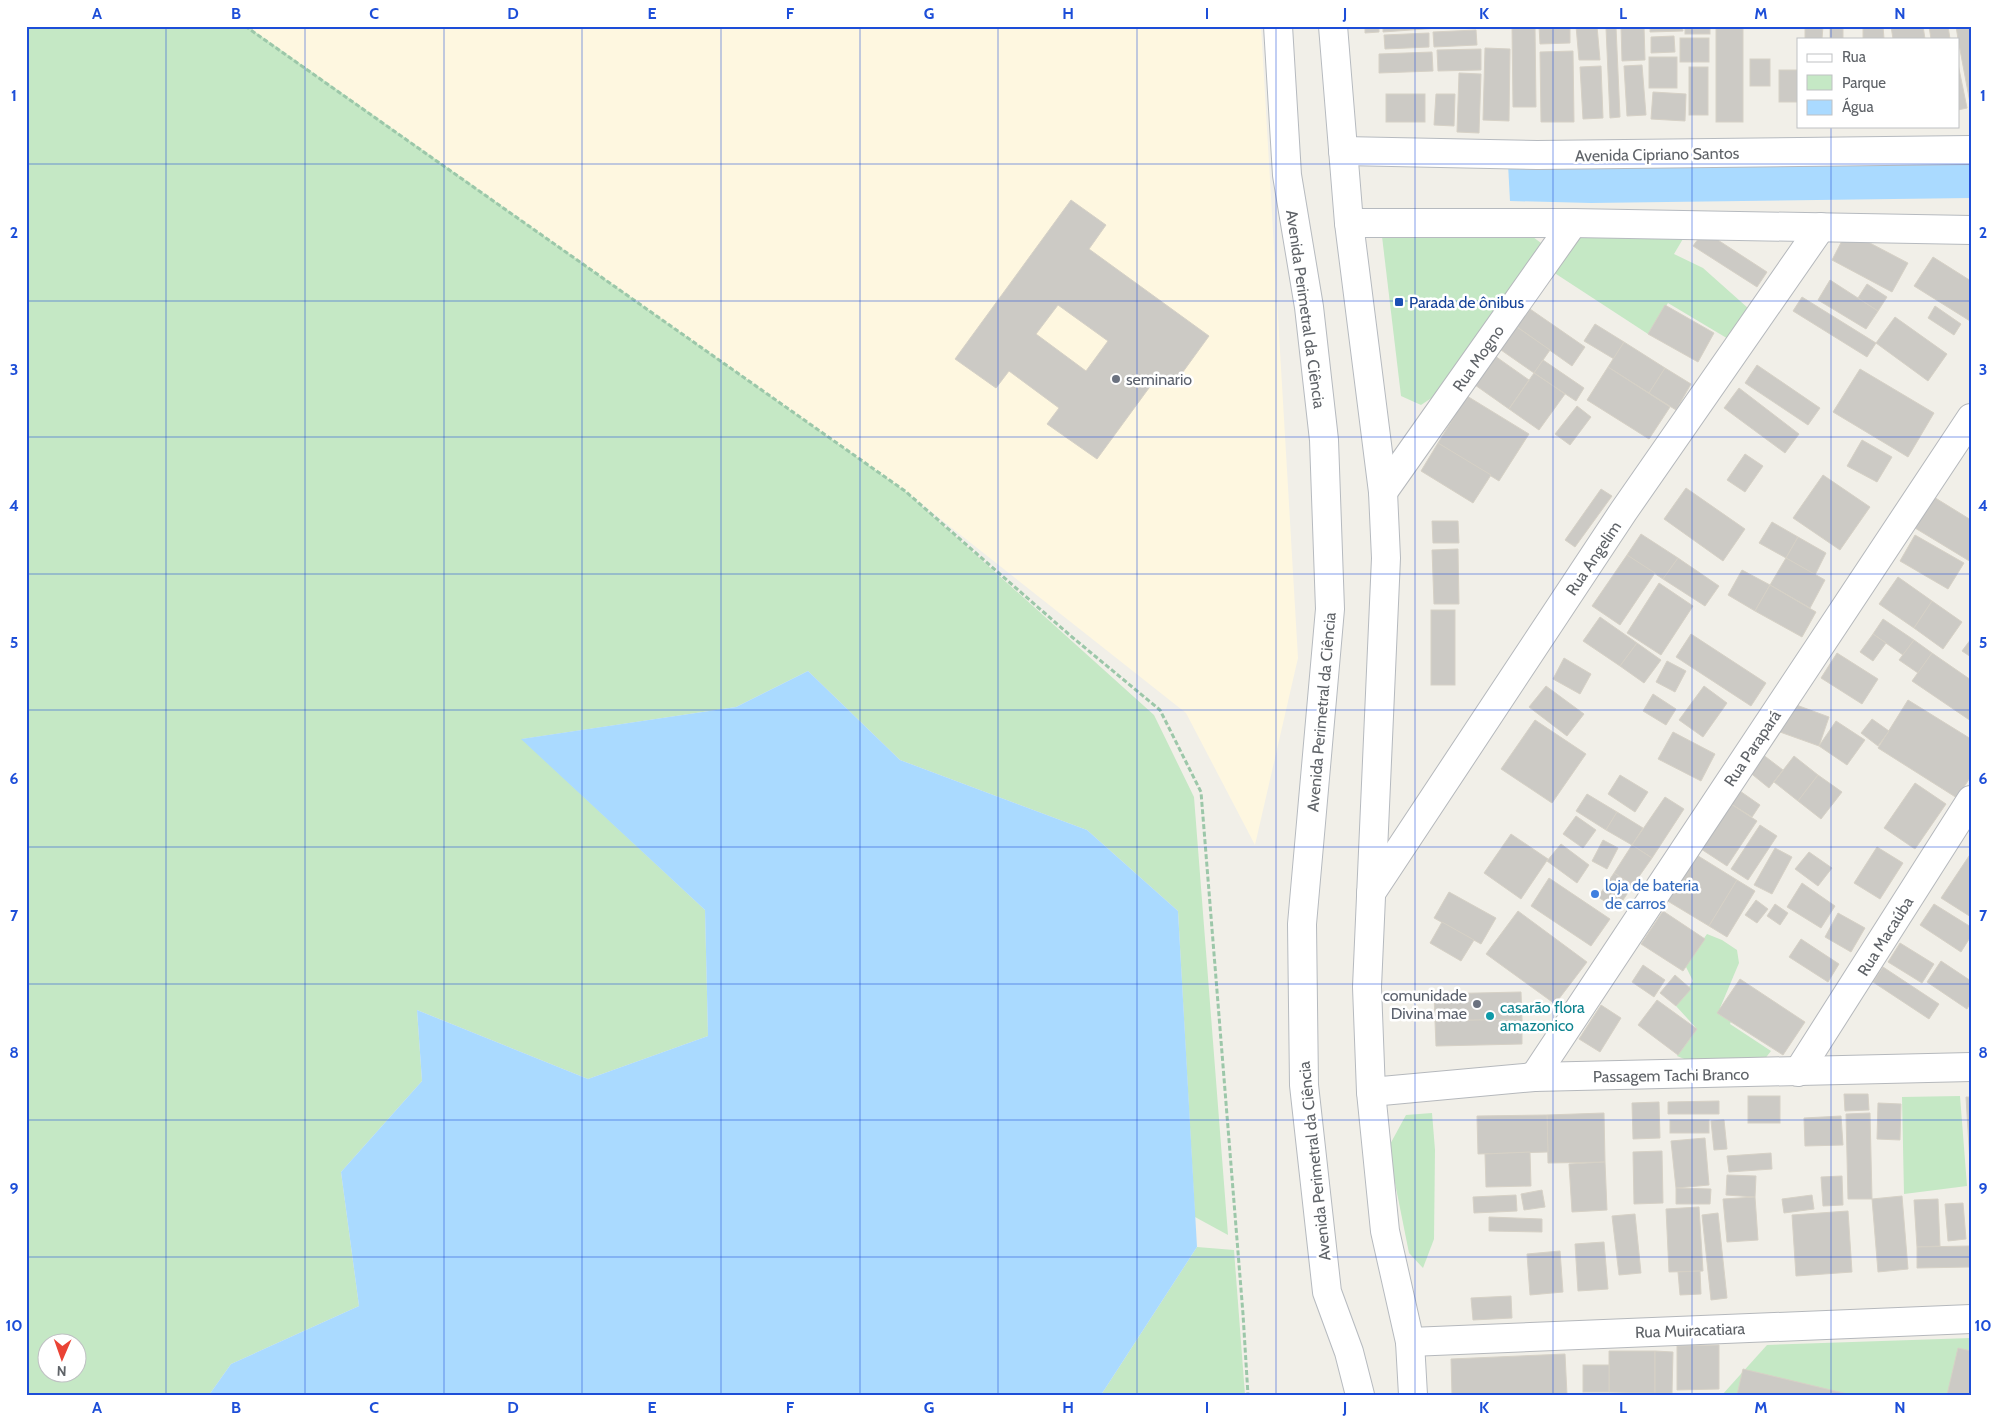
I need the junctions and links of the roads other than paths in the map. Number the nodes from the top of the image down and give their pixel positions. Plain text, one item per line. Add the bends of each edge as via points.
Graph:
1 (1278, 26) edge
2 (1333, 26) edge
3 (1971, 150) edge
4 (1343, 151) junction
5 (1349, 223) junction
6 (1573, 223) junction
7 (1821, 227) junction
8 (1971, 230) edge
9 (1971, 418) edge
10 (1383, 492) junction
11 (1971, 800) edge
12 (1371, 893) junction
13 (1971, 1067) edge
14 (1798, 1072) junction
15 (1534, 1077) junction
16 (1371, 1092) junction
17 (1971, 1319) edge
18 (1410, 1342) junction
19 (1360, 1395) edge
20 (1413, 1395) edge

1 - 19 street, Avenida Perimetral da Ciência via 1287,175 1309,307 1324,440 1330,609 1302,924 1304,1085 1327,1292
2 - 4 street
3 - 4 street, Avenida Cipriano Santos via 1537,155
4 - 5 street
5 - 6 street
5 - 10 street
6 - 7 street
6 - 10 street, Rua Mogno
7 - 8 street
7 - 12 street, Rua Angelim via 1624,512
9 - 15 street, Rua Parapará
10 - 12 street via 1386,558
11 - 14 street, Rua Macaúba
12 - 16 street via 1367,987
13 - 14 street, Passagem Tachi Branco
14 - 15 street, Passagem Tachi Branco
15 - 16 street, Passagem Tachi Branco
16 - 18 street via 1385,1231
17 - 18 street, Rua Muiracatiara
18 - 20 street

